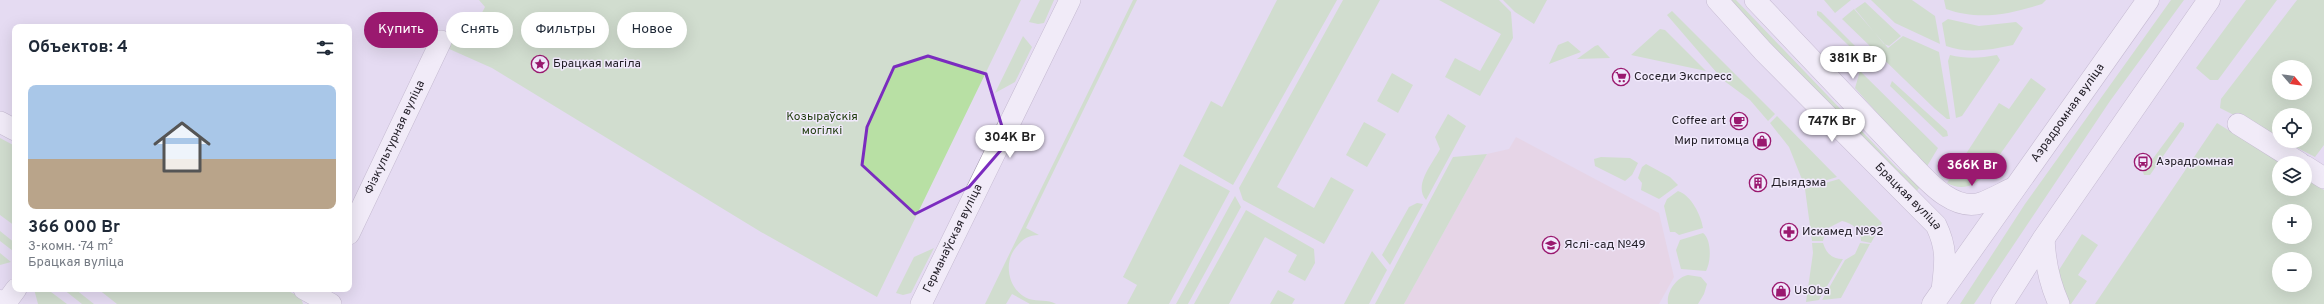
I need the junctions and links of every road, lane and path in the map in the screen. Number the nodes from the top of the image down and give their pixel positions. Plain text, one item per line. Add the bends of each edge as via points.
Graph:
1 (1070, 0) edge
2 (1717, 0) edge
3 (1755, 0) edge
4 (2148, 0) edge
5 (2209, 0) edge
6 (441, 41) dead end
7 (0, 122) edge
8 (2238, 124) dead end
9 (12, 128) edge
10 (2289, 156) edge
11 (2312, 170) edge
12 (2324, 178) edge
13 (2014, 187) junction
14 (352, 228) edge
15 (2044, 238) junction
16 (14, 292) edge
17 (1937, 297) edge
18 (0, 301) edge
19 (4, 304) edge
20 (921, 304) edge
21 (2002, 304) edge
22 (2059, 304) edge

1 - 20 street, Германаўская вуліца
2 - 17 street, Брацкая вуліца via 1763,51 1936,225 1946,258
3 - 13 street, Брацкая вуліца via 1906,160 1953,200 1967,204 1980,203
4 - 13 main road, Аэрадромная вуліца
5 - 15 main road
6 - 14 street, Фізкультурная вуліца
7 - 9 street
8 - 10 street
11 - 12 street
13 - 17 main road, Аэрадромная вуліца
15 - 21 main road
15 - 22 street via 2045,264 2051,288
16 - 19 street
18 - 19 main road

